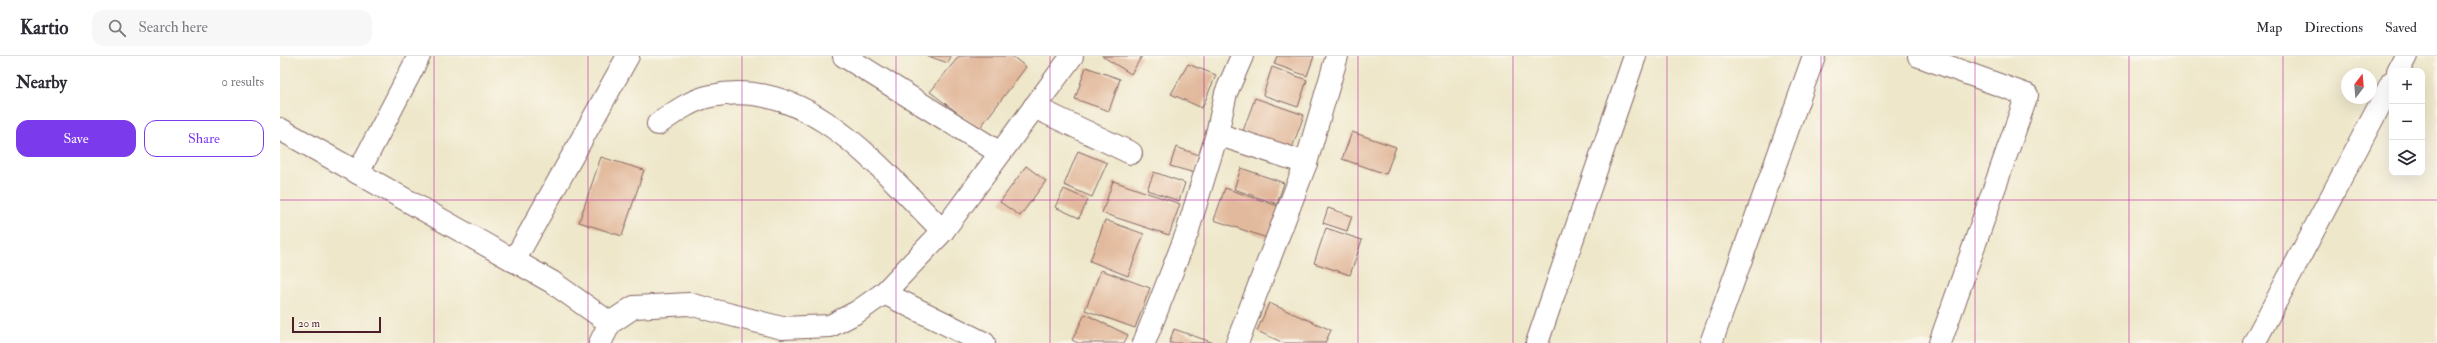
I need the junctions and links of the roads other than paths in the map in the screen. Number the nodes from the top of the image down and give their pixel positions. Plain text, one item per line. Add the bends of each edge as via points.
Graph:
1 (420, 56) edge
2 (628, 56) edge
3 (844, 56) edge
4 (1072, 56) edge
5 (1242, 56) edge
6 (1337, 56) edge
7 (1635, 56) edge
8 (1814, 56) edge
9 (1919, 56) edge
10 (2406, 56) edge
11 (2400, 68) edge
12 (2389, 88) edge
13 (1034, 107) junction
14 (658, 124) dead end
15 (280, 129) edge
16 (1217, 134) junction
17 (1000, 153) junction
18 (1131, 153) dead end
19 (1306, 163) junction
20 (358, 173) junction
21 (943, 231) junction
22 (514, 261) junction
23 (884, 292) junction
24 (610, 323) junction
25 (600, 343) edge
26 (984, 343) edge
27 (1144, 343) edge
28 (1237, 343) edge
29 (1537, 343) edge
30 (1711, 343) edge
31 (1940, 343) edge
32 (2254, 343) edge

1 - 20 street
2 - 22 street
3 - 17 street
4 - 13 street
5 - 16 street via 1226,93
6 - 19 street
7 - 29 street
8 - 30 street
9 - 31 street via 2027,95
10 - 11 street
12 - 32 street
13 - 17 street
13 - 18 street
14 - 21 street via 685,106 711,96 741,92 774,97 815,113 846,136
15 - 20 street
16 - 19 street
16 - 27 street via 1187,233
17 - 21 street
19 - 28 street
20 - 22 street
21 - 23 street
22 - 24 street via 552,282
23 - 24 street via 857,312 830,326 782,328 688,304 634,307
23 - 26 street
24 - 25 street

